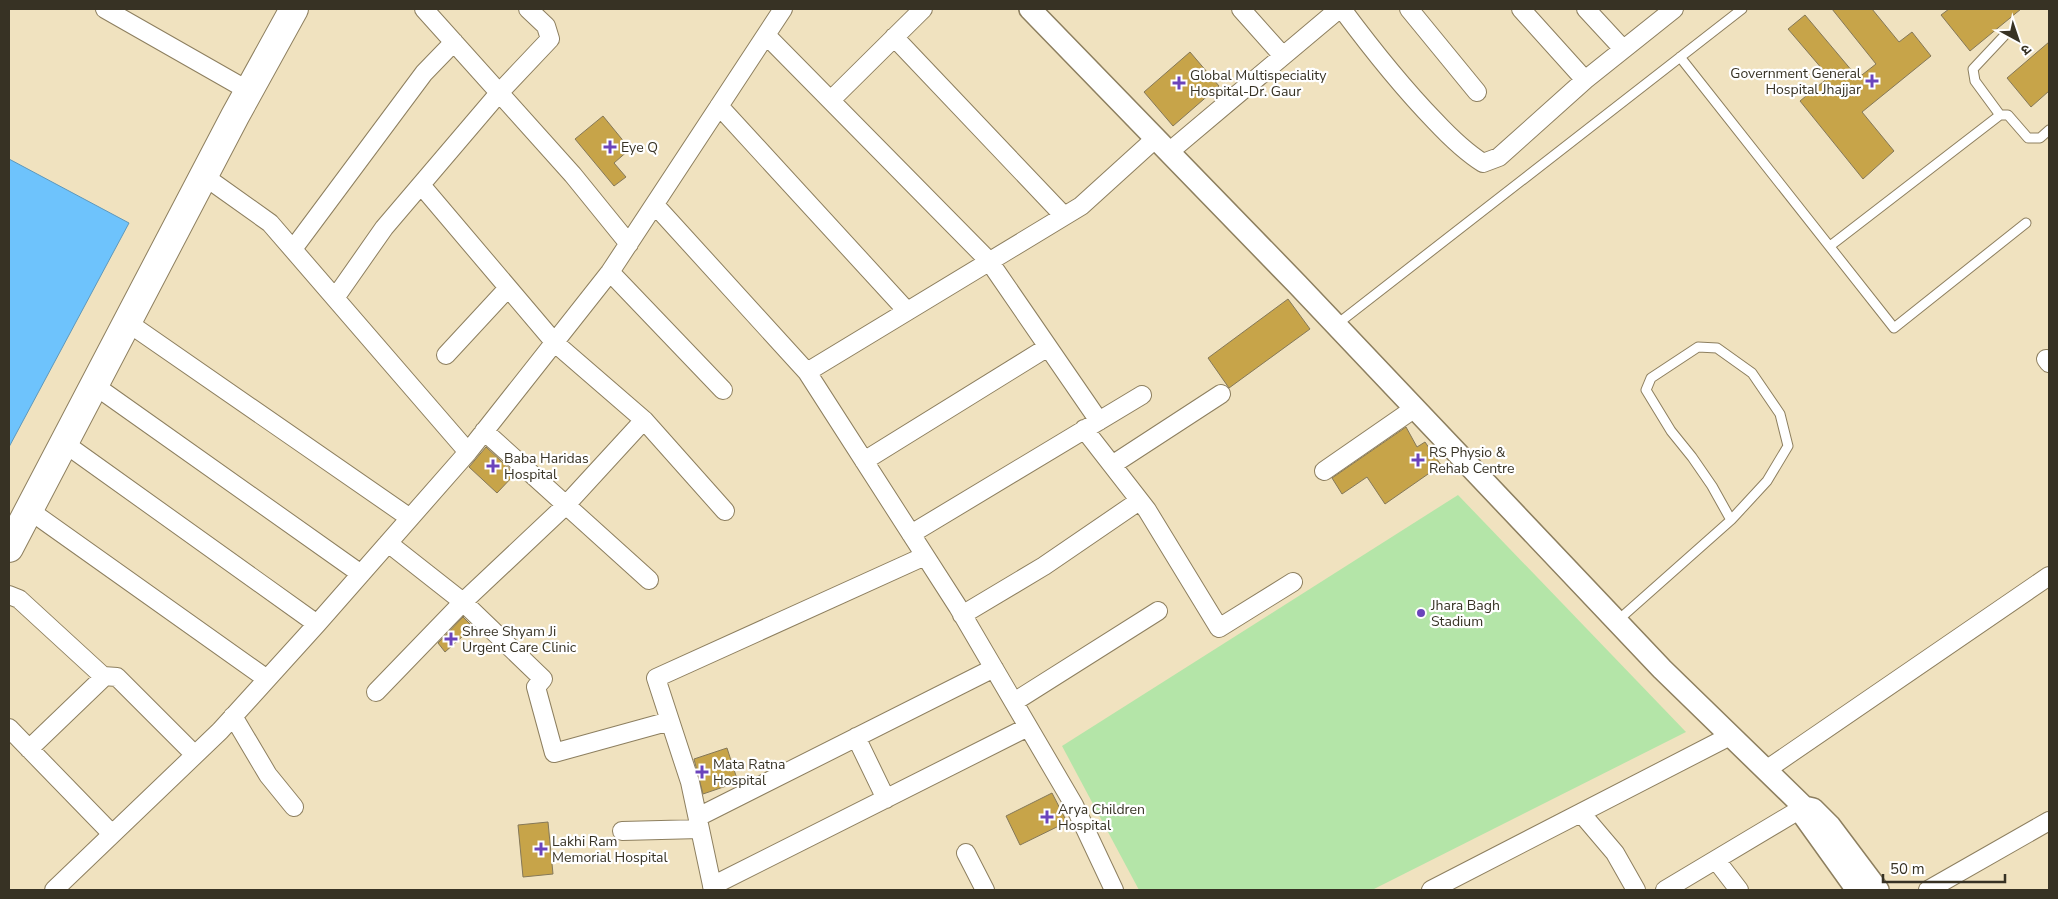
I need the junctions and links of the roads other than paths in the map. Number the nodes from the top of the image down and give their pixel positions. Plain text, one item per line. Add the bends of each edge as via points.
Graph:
1 (105, 9) edge
2 (294, 9) edge
3 (424, 9) edge
4 (528, 9) edge
5 (783, 9) edge
6 (923, 9) edge
7 (1030, 9) edge
8 (1241, 9) edge
9 (1340, 9) edge
10 (1410, 9) edge
11 (1521, 9) edge
12 (1586, 9) edge
13 (1742, 9) edge
14 (1665, 11) edge
15 (766, 35) junction
16 (2004, 36) dead end
17 (894, 38) junction
18 (454, 42) junction
19 (1623, 49) junction
20 (1283, 56) junction
21 (1680, 57) junction
22 (1585, 80) junction
23 (249, 91) junction
24 (1477, 92) dead end
25 (499, 93) junction
26 (830, 100) junction
27 (719, 106) junction
28 (2000, 115) junction
29 (2049, 130) edge
30 (1162, 145) junction
31 (204, 176) junction
32 (421, 185) junction
33 (655, 204) junction
34 (1064, 216) junction
35 (2026, 223) dead end
36 (629, 244) junction
37 (1830, 246) junction
38 (293, 250) junction
39 (989, 261) junction
40 (610, 272) junction
41 (508, 288) junction
42 (335, 298) junction
43 (907, 311) junction
44 (127, 322) junction
45 (1336, 325) junction
46 (555, 343) junction
47 (1048, 347) junction
48 (446, 355) dead end
49 (807, 372) junction
50 (94, 385) junction
51 (723, 390) dead end
52 (1221, 394) dead end
53 (1142, 395) dead end
54 (1415, 408) junction
55 (644, 420) junction
56 (1091, 425) junction
57 (484, 430) junction
58 (64, 443) junction
59 (468, 452) junction
60 (864, 461) junction
61 (1112, 465) junction
62 (1324, 471) dead end
63 (1140, 501) junction
64 (565, 506) junction
65 (29, 510) junction
66 (725, 511) dead end
67 (410, 518) junction
68 (1731, 520) junction
69 (911, 534) junction
70 (388, 543) junction
71 (9, 548) edge
72 (925, 556) junction
73 (361, 574) junction
74 (2049, 576) edge
75 (649, 580) dead end
76 (1293, 582) dead end
77 (9, 595) edge
78 (463, 602) junction
79 (1158, 611) dead end
80 (962, 615) junction
81 (1616, 622) junction
82 (317, 624) junction
83 (994, 668) junction
84 (103, 676) junction
85 (267, 679) junction
86 (376, 692) dead end
87 (1014, 702) junction
88 (233, 716) junction
89 (670, 721) junction
90 (1028, 727) junction
91 (9, 728) edge
92 (1730, 736) junction
93 (856, 737) junction
94 (29, 749) junction
95 (195, 755) junction
96 (1766, 770) junction
97 (886, 799) junction
98 (294, 807) dead end
99 (1804, 807) junction
100 (1581, 813) junction
101 (2049, 821) edge
102 (699, 823) junction
103 (622, 831) dead end
104 (112, 834) junction
105 (966, 853) dead end
106 (1716, 860) junction
107 (713, 888) edge
108 (1108, 888) edge
109 (54, 890) edge
110 (985, 890) edge
111 (1431, 890) edge
112 (1636, 890) edge
113 (1665, 890) edge
114 (1739, 890) edge
115 (1857, 890) edge
116 (1878, 890) edge
117 (1928, 890) edge

1 - 23 street
2 - 23 main road
3 - 18 street
4 - 25 street via 546,26 550,39
5 - 15 street
6 - 17 street
7 - 30 street
8 - 20 street
9 - 20 street
9 - 22 street via 1417,102 1465,152 1483,163 1499,157
10 - 24 street
11 - 22 street
12 - 19 street
13 - 21 lane
14 - 19 street
15 - 26 street
15 - 27 street
16 - 28 lane via 1973,68 1975,81
17 - 26 street
17 - 34 street
18 - 25 street
18 - 38 street via 424,73
19 - 22 street
20 - 30 street
21 - 37 lane
21 - 45 lane
23 - 31 main road
25 - 32 street
25 - 36 street via 573,175
26 - 39 street
27 - 33 street
27 - 43 street
28 - 29 lane via 2008,116 2028,138 2040,138
28 - 37 lane
30 - 34 street
30 - 45 street
31 - 38 street via 270,223
31 - 44 main road
32 - 41 street
32 - 42 street via 384,228
33 - 36 street
33 - 49 street
34 - 39 street
35 - 37 lane via 1894,328
36 - 40 street
38 - 42 street
39 - 43 street
39 - 47 street
40 - 46 street
40 - 51 street
41 - 46 street
41 - 48 street
42 - 59 street
43 - 49 street
44 - 50 main road
44 - 67 street
45 - 54 street
46 - 55 street
46 - 57 street
47 - 56 street
47 - 60 street
49 - 60 street
50 - 58 main road
50 - 73 street
52 - 61 street
53 - 56 street
54 - 62 street
54 - 81 street
55 - 64 street
55 - 66 street
56 - 61 street
56 - 69 street
57 - 59 street
57 - 64 street
58 - 65 main road
58 - 82 street
59 - 67 street
60 - 69 street
61 - 63 street
63 - 76 street via 1219,628
63 - 80 street via 1044,566
64 - 75 street
64 - 78 street
65 - 71 main road
65 - 85 street
67 - 70 street
68 - 68 lane via 1766,481 1788,446 1780,414 1752,373 1717,348 1698,347 1651,378 1646,390 1712,486
68 - 81 lane
69 - 72 street
70 - 73 street
70 - 78 street
72 - 80 street
72 - 89 street via 656,678
73 - 82 street
74 - 96 street
77 - 84 street via 19,599
78 - 86 street
78 - 89 street via 543,679 536,687 554,753
79 - 87 street
80 - 83 street
81 - 92 street
82 - 85 street
83 - 87 street
83 - 93 street
84 - 94 street
84 - 95 street via 117,677
85 - 88 street
87 - 90 street
88 - 95 street
88 - 98 street via 268,776
89 - 102 street via 690,782
90 - 97 street
90 - 108 street via 1074,805
91 - 94 street
92 - 96 street
92 - 100 street
93 - 97 street
93 - 102 street
94 - 104 street
95 - 104 street
96 - 99 street
97 - 107 street
99 - 106 street
99 - 115 street via 1804,816
99 - 116 street via 1813,809 1830,826
100 - 111 street
100 - 112 street via 1615,853
101 - 117 street
102 - 103 street
102 - 107 street
104 - 109 street
105 - 110 street
106 - 113 street
106 - 114 street

